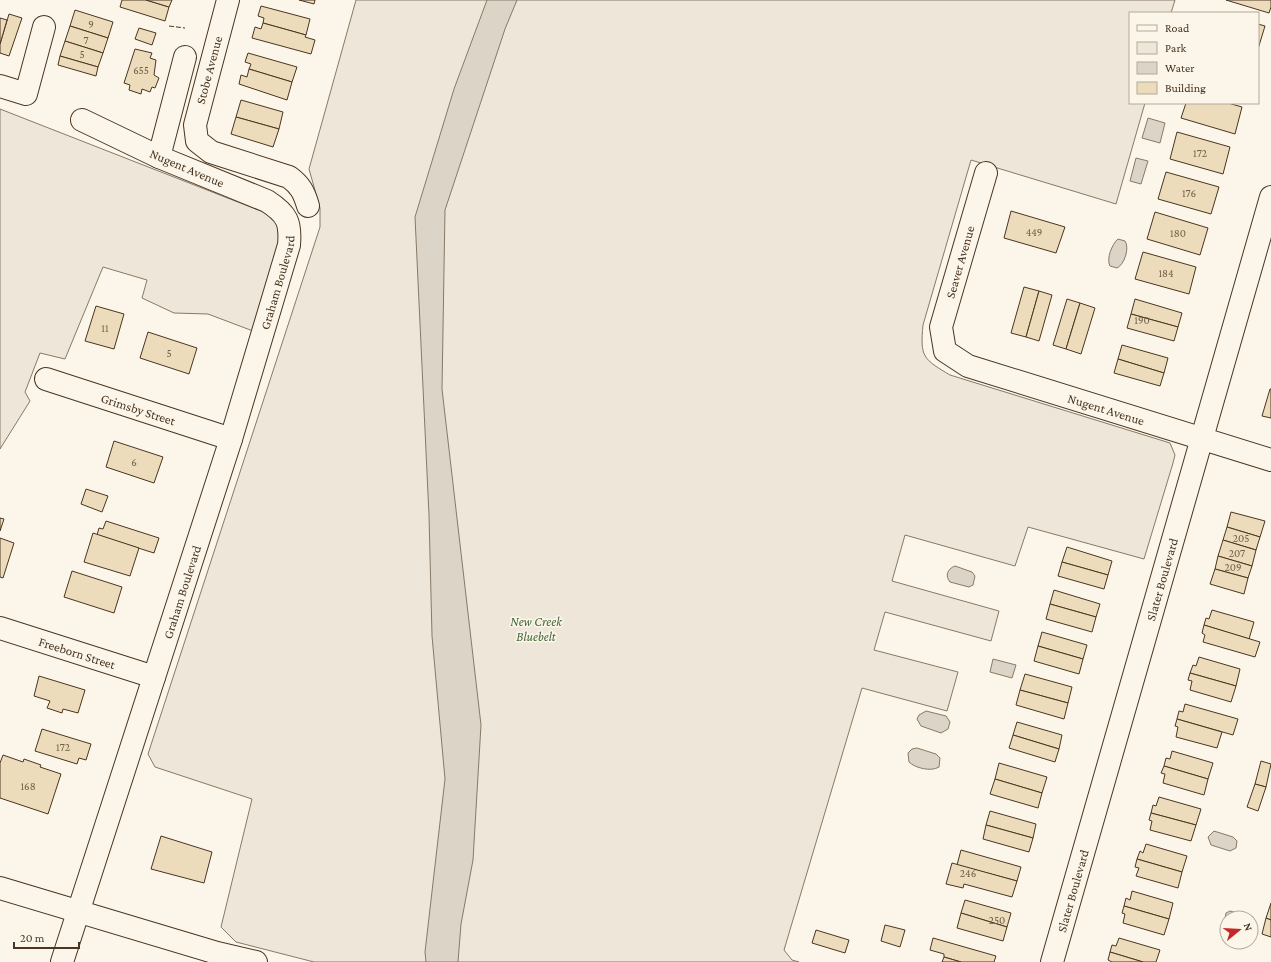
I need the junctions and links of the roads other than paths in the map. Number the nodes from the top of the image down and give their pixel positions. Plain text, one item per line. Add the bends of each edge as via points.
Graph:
1 (228, 0) edge
2 (44, 27) dead end
3 (185, 57) dead end
4 (0, 86) edge
5 (82, 120) dead end
6 (197, 141) joint
7 (159, 157) junction
8 (986, 173) dead end
9 (1271, 197) edge
10 (308, 206) dead end
11 (288, 220) joint
12 (945, 352) joint
13 (46, 379) dead end
14 (231, 439) junction
15 (1202, 439) junction
16 (1271, 460) edge
17 (0, 628) edge
18 (154, 676) junction
19 (0, 888) edge
20 (78, 912) junction
21 (62, 962) edge
22 (256, 962) edge
23 (1052, 962) edge

1 - 6 street, Stobe Avenue via 195,125
2 - 4 street via 26,94
3 - 7 street, Stobe Avenue
5 - 7 street, Nugent Avenue
6 - 10 street, Nugent Avenue via 211,152 289,177 305,194
7 - 11 street, Nugent Avenue via 267,201 279,209
8 - 12 street, Seaver Avenue via 941,327
9 - 15 street, Slater Boulevard
11 - 14 street, Graham Boulevard via 289,245
12 - 15 street, Nugent Avenue via 968,366
13 - 14 street, Grimsby Street
14 - 18 street, Graham Boulevard
15 - 16 street, Nugent Avenue
15 - 23 street, Slater Boulevard
17 - 18 street, Freeborn Street
18 - 20 street, Graham Boulevard
19 - 20 street
20 - 21 street, Graham Boulevard
20 - 22 street

